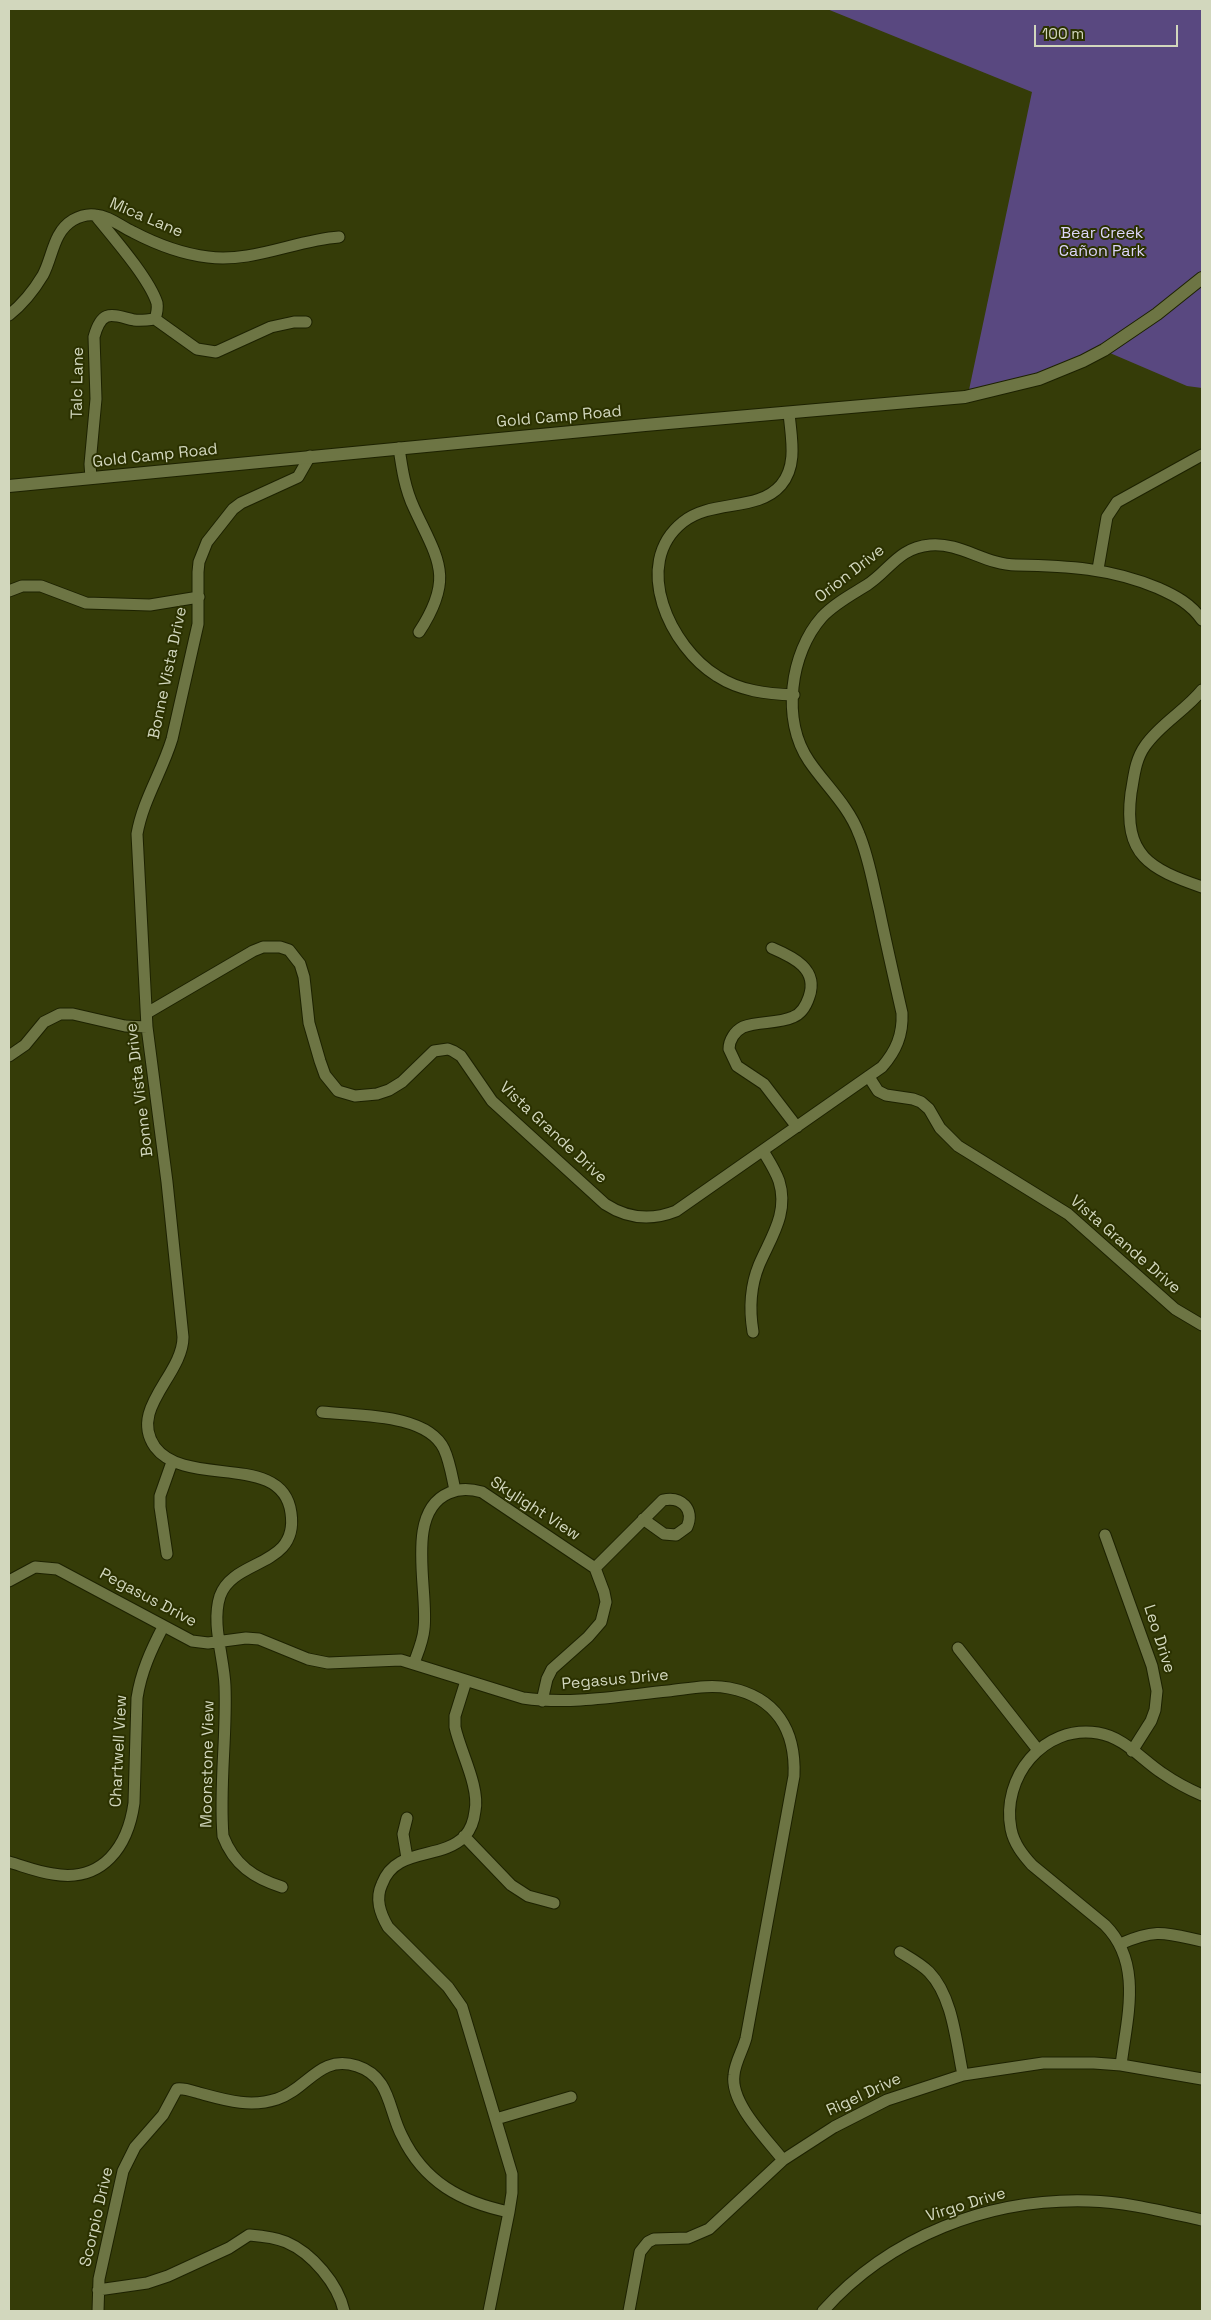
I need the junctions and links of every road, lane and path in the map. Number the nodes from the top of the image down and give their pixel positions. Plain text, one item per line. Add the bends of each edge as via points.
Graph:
1 (95, 215) junction
2 (339, 237) dead end
3 (1202, 278) edge
4 (9, 315) edge
5 (155, 319) junction
6 (306, 322) dead end
7 (789, 413) junction
8 (399, 448) junction
9 (1202, 455) edge
10 (310, 456) junction
11 (91, 478) junction
12 (9, 486) edge
13 (1098, 570) junction
14 (9, 591) edge
15 (199, 597) junction
16 (1202, 620) edge
17 (419, 632) dead end
18 (1202, 690) edge
19 (794, 695) junction
20 (1202, 887) edge
21 (772, 948) dead end
22 (147, 1013) junction
23 (147, 1027) junction
24 (9, 1056) edge
25 (868, 1077) junction
26 (797, 1127) junction
27 (763, 1151) junction
28 (1202, 1325) edge
29 (753, 1332) dead end
30 (322, 1412) dead end
31 (172, 1462) junction
32 (455, 1490) junction
33 (643, 1519) dead end
34 (1106, 1535) dead end
35 (167, 1554) dead end
36 (595, 1568) junction
37 (9, 1581) edge
38 (163, 1627) junction
39 (220, 1641) junction
40 (958, 1648) dead end
41 (414, 1663) junction
42 (466, 1680) junction
43 (542, 1701) junction
44 (1038, 1750) junction
45 (1132, 1751) junction
46 (1202, 1796) edge
47 (407, 1818) dead end
48 (464, 1836) junction
49 (406, 1858) junction
50 (9, 1862) edge
51 (282, 1887) dead end
52 (554, 1903) dead end
53 (1202, 1941) edge
54 (1120, 1944) junction
55 (900, 1952) dead end
56 (1121, 2065) junction
57 (964, 2075) junction
58 (1202, 2079) edge
59 (571, 2097) dead end
60 (496, 2119) junction
61 (783, 2160) junction
62 (509, 2212) junction
63 (1202, 2220) edge
64 (98, 2290) junction
65 (98, 2311) edge
66 (344, 2311) edge
67 (489, 2311) edge
68 (629, 2311) edge
69 (823, 2311) edge

1 - 2 street, Mica Lane via 170,248 207,257 237,257 320,238
1 - 4 street, Mica Lane via 81,216 65,225 42,275 19,307
1 - 5 street via 149,288 157,303
3 - 7 street, Gold Camp Road via 1104,350 1039,379 964,397
5 - 6 street via 197,349 216,352 271,327
5 - 11 street, Talc Lane via 134,320 109,314 97,328 94,337 96,399
7 - 8 street, Gold Camp Road
7 - 19 street via 793,457 782,484 764,498 702,510 682,522 667,540 659,576 663,603 676,634 706,668 718,677 745,688
8 - 10 street, Gold Camp Road
8 - 17 street via 406,488 434,551 440,574 437,598
9 - 13 street via 1117,502 1107,517
10 - 11 street, Gold Camp Road
10 - 15 street, Bonne Vista Drive via 298,477 241,503 218,528 207,542 200,562
11 - 12 street, Gold Camp Road
13 - 16 street, Orion Drive via 1138,580 1179,598 1189,604
13 - 19 street, Orion Drive via 998,563 943,545 910,550 888,565 876,579 836,605 814,627 801,652
14 - 15 street via 22,586 41,586 86,602 150,604
15 - 22 street, Bonne Vista Drive via 198,624 172,739 142,809 137,834
18 - 20 street via 1144,748 1136,764 1129,815 1132,838 1144,858 1168,875
19 - 25 street, Orion Drive via 795,728 802,750 844,805 859,834 902,1013 901,1033 895,1050 882,1067
21 - 26 street via 793,957 805,967 812,984 807,1003 796,1016 787,1020 743,1028 731,1039 729,1049 737,1066 764,1084
22 - 23 street, Bonne Vista Drive
22 - 27 street, Vista Grande Drive via 252,951 280,947 289,950 300,964 309,1023 325,1075 338,1091 355,1096 390,1090 434,1051 453,1051 461,1056 486,1093 504,1112 605,1204 626,1216 651,1218 676,1212
23 - 24 street via 60,1014 44,1022 25,1045
23 - 31 street, Bonne Vista Drive via 183,1337 177,1363 150,1409 148,1429 156,1448
25 - 26 street, Vista Grande Drive
25 - 28 street, Vista Grande Drive via 878,1091 886,1095 921,1102 947,1137 1068,1214 1175,1309
26 - 27 street, Vista Grande Drive
27 - 29 street via 779,1182 782,1203 778,1227 753,1285 750,1307
30 - 32 street via 422,1426 443,1448
31 - 35 street via 160,1496
31 - 39 street via 264,1479 280,1489 291,1512 289,1534 282,1549 234,1578 222,1592 217,1612
32 - 36 street, Skylight View via 474,1490 492,1497
32 - 41 street via 437,1500 423,1525 424,1629
33 - 36 street
34 - 45 street, Leo Drive via 1152,1666 1157,1691 1152,1721
36 - 43 street via 606,1602 602,1617 595,1630 552,1669 546,1679
37 - 38 street, Pegasus Drive via 36,1567 57,1569
38 - 39 street, Pegasus Drive via 192,1641
38 - 50 street, Chartwell View via 147,1657 139,1683 134,1803 122,1844 105,1863 84,1873 52,1874
39 - 41 street, Pegasus Drive via 260,1639 308,1659 328,1663 392,1659
39 - 51 street, Moonstone View via 225,1683 223,1836 228,1849 242,1867
40 - 44 street
41 - 42 street, Pegasus Drive
42 - 43 street, Pegasus Drive
42 - 48 street via 454,1726 476,1801 474,1818
43 - 61 street, Pegasus Drive via 575,1701 716,1686 755,1696 783,1722 794,1746 794,1776 746,2038 734,2081 742,2106
44 - 45 street via 1061,1737 1086,1732 1108,1735
44 - 54 street via 1021,1770 1011,1794 1010,1818 1015,1843 1032,1865 1105,1925
45 - 46 street via 1161,1773
47 - 49 street via 403,1834
48 - 49 street via 446,1847
48 - 52 street via 511,1885 528,1896
49 - 60 street via 384,1877 378,1896 382,1916 388,1927 448,1987 462,2007
53 - 54 street via 1157,1932
54 - 56 street via 1128,1961 1130,1984
55 - 57 street via 929,1972 942,1993
56 - 57 street, Rigel Drive via 1043,2063
56 - 58 street, Rigel Drive
57 - 61 street, Rigel Drive via 918,2088 858,2113
59 - 60 street
60 - 62 street via 512,2174
61 - 68 street, Rigel Drive via 710,2229 688,2238 654,2238 648,2242 640,2252
62 - 64 street, Scorpio Drive via 471,2202 432,2177 401,2135 384,2085 357,2066 327,2066 288,2094 265,2102 239,2103 180,2088 174,2092 158,2122 134,2147 122,2171
62 - 67 street
63 - 69 street, Virgo Drive via 1136,2206 1090,2201 1047,2202 992,2211 945,2226 902,2246 864,2272
64 - 65 street, Scorpio Drive
64 - 66 street via 147,2283 168,2276 229,2248 249,2235 284,2241 304,2253 330,2282 341,2299

